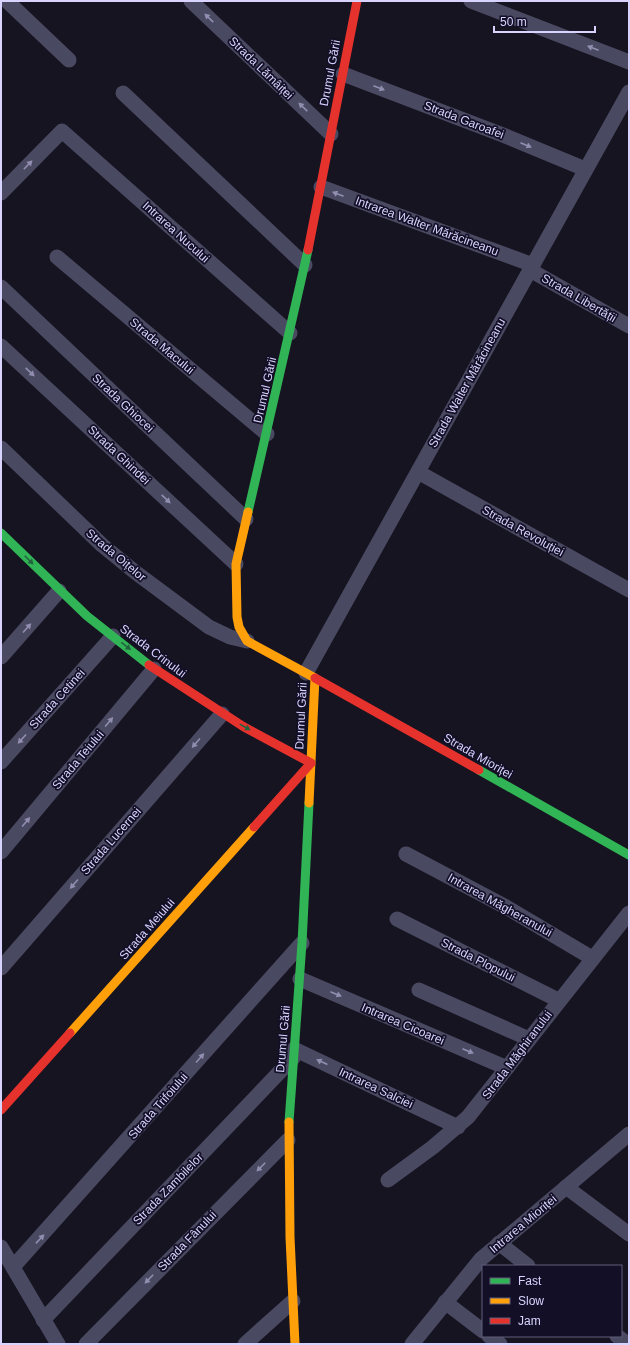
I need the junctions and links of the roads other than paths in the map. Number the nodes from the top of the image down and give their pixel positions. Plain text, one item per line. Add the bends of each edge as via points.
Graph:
1 (7, 1) edge
2 (191, 1) edge
3 (357, 1) edge
4 (471, 1) edge
5 (70, 60) dead end
6 (629, 62) edge
7 (343, 74) junction
8 (123, 92) dead end
9 (629, 92) edge
10 (331, 134) junction
11 (585, 169) junction
12 (322, 188) junction
13 (1, 193) edge
14 (57, 257) dead end
15 (305, 265) junction
16 (531, 267) junction
17 (1, 287) edge
18 (629, 326) edge
19 (290, 333) junction
20 (1, 346) edge
21 (267, 434) junction
22 (1, 448) edge
23 (418, 472) junction
24 (246, 519) junction
25 (1, 533) edge
26 (236, 564) junction
27 (629, 590) edge
28 (59, 591) junction
29 (113, 636) junction
30 (247, 641) junction
31 (1, 657) edge
32 (154, 669) junction
33 (310, 675) junction
34 (222, 714) junction
35 (1, 762) edge
36 (310, 763) junction
37 (1, 852) edge
38 (406, 854) dead end
39 (629, 855) edge
40 (629, 913) edge
41 (397, 919) dead end
42 (302, 943) junction
43 (592, 958) junction
44 (1, 968) edge
45 (300, 979) junction
46 (419, 990) dead end
47 (558, 1000) junction
48 (529, 1039) junction
49 (294, 1054) junction
50 (507, 1068) junction
51 (1, 1110) edge
52 (458, 1126) junction
53 (629, 1134) edge
54 (288, 1140) junction
55 (388, 1180) dead end
56 (566, 1188) junction
57 (629, 1234) edge
58 (498, 1243) junction
59 (1, 1247) edge
60 (527, 1265) edge
61 (13, 1267) junction
62 (293, 1301) junction
63 (445, 1302) junction
64 (43, 1320) junction
65 (482, 1330) edge
66 (490, 1337) edge
67 (618, 1337) edge
68 (58, 1344) edge
69 (86, 1344) edge
70 (245, 1344) edge
71 (295, 1344) edge
72 (412, 1344) edge
73 (500, 1344) edge
74 (628, 1344) edge

1 - 5 street
10 -> 2 street, Strada Lămâiței
3 - 7 street, Drumul Gării
6 -> 4 street
7 - 10 street, Drumul Gării
7 -> 11 street, Strada Garoafei
8 - 15 street
9 - 11 street, Strada Walter Mărăcineanu
10 - 12 street, Drumul Gării
11 - 16 street, Strada Walter Mărăcineanu
12 - 15 street, Drumul Gării
16 -> 12 street, Intrarea Walter Mărăcineanu
13 -> 19 street, Intrarea Nucului via 62,130
14 - 21 street, Strada Macului
15 - 19 street, Drumul Gării
16 - 18 street, Strada Libertății
16 - 23 street, Strada Walter Mărăcineanu
17 - 24 street, Strada Ghiocei
19 - 21 street, Drumul Gării
20 -> 26 street, Strada Ghindei
21 - 24 street, Drumul Gării
22 - 30 street, Strada Oițelor via 102,545 135,572 209,627 230,637
23 - 27 street, Strada Revoluției
23 - 33 street, Strada Walter Mărăcineanu
24 - 26 street, Drumul Gării
25 -> 28 street, Strada Crinului
26 - 30 street, Drumul Gării via 237,617
28 - 29 street, Strada Crinului
31 -> 28 street
29 -> 32 street, Strada Crinului
29 -> 35 street, Strada Cetinei
30 - 33 street, Drumul Gării
32 - 34 street, Strada Crinului
37 -> 32 street, Strada Teiului
33 - 36 street, Drumul Gării
33 - 39 street, Strada Mioriței
34 -> 36 street, Strada Crinului
34 -> 44 street, Strada Lucernei
36 - 42 street, Drumul Gării
36 - 51 street, Strada Meiului
38 - 43 street, Intrarea Măgheranului via 506,907
40 - 43 street, Strada Măghiranului
41 - 47 street, Strada Plopului
42 - 45 street, Drumul Gării
61 -> 42 street, Strada Trifoiului
43 - 47 street, Strada Măghiranului
45 - 49 street, Drumul Gării
45 -> 50 street, Intrarea Cicoarei
46 - 48 street
47 - 48 street, Strada Măghiranului
48 - 50 street, Strada Măghiranului
52 -> 49 street, Intrarea Salciei
49 - 54 street, Drumul Gării
49 - 64 street, Strada Zambilelor
50 - 52 street, Strada Măghiranului via 478,1106
52 - 55 street, Strada Măghiranului
53 - 56 street, Intrarea Mioriței
54 - 62 street, Drumul Gării
54 -> 69 street, Strada Fânului
56 - 57 street
56 - 58 street, Intrarea Mioriței
58 - 60 street
58 - 63 street, Intrarea Mioriței
59 - 61 street
61 - 64 street
62 - 70 street
62 - 71 street, Drumul Gării
63 - 65 street
63 - 72 street, Intrarea Mioriței
64 - 68 street
66 - 73 street
67 - 74 street

